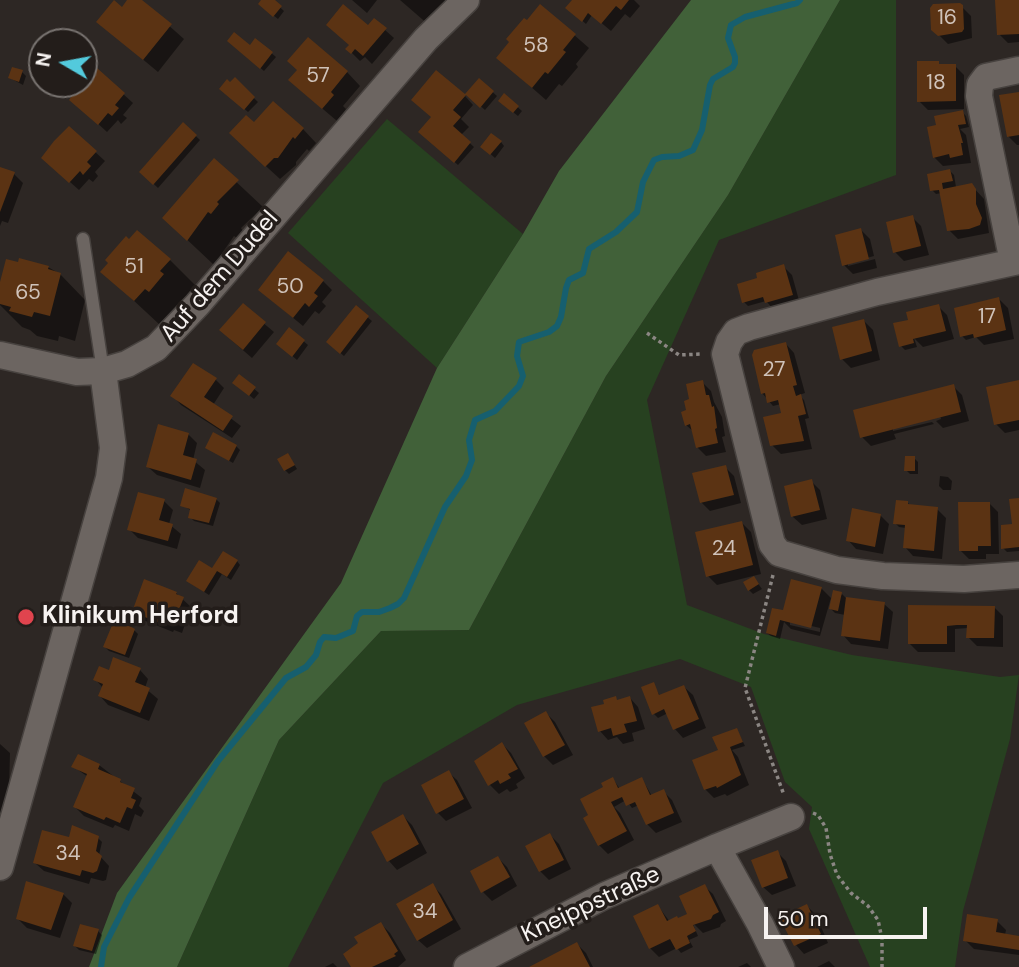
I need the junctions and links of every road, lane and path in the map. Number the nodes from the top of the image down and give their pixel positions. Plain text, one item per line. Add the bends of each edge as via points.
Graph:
1 (466, 0) edge
2 (1019, 70) edge
3 (83, 239) dead end
4 (1016, 262) edge
5 (647, 333) dead end
6 (726, 354) junction
7 (0, 355) edge
8 (103, 371) junction
9 (779, 553) junction
10 (1019, 575) edge
11 (791, 817) junction
12 (717, 847) junction
13 (0, 867) edge
14 (467, 967) edge
15 (781, 967) edge
16 (882, 967) edge

1 - 8 street, Auf dem Dudel via 426,39 156,348
2 - 4 street via 986,77 979,96
3 - 8 lane
4 - 6 street via 877,292 749,327 736,332
5 - 6 path via 679,355
6 - 9 street via 772,544
7 - 8 street via 76,372
8 - 13 street via 113,448 109,478
9 - 10 street via 837,570 883,576 964,579
9 - 11 path via 745,688
11 - 12 street, Kneippstraße
11 - 16 path via 818,814 837,874 878,920
12 - 14 street, Kneippstraße via 604,895
12 - 15 street

